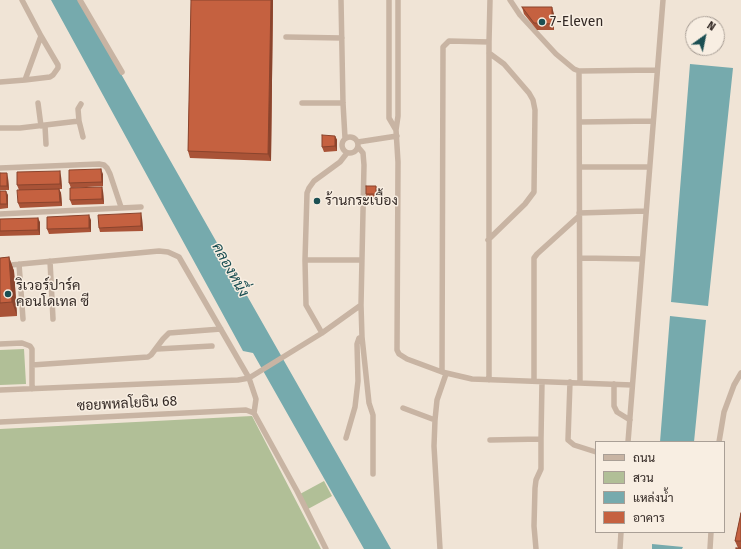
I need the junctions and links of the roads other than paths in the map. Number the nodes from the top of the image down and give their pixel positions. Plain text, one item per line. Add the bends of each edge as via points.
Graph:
1 (22, 0) edge
2 (80, 0) edge
3 (341, 0) edge
4 (389, 0) edge
5 (398, 0) edge
6 (490, 0) edge
7 (510, 0) edge
8 (663, 0) edge
9 (41, 36) junction
10 (286, 37) dead end
11 (342, 38) junction
12 (489, 42) junction
13 (489, 53) junction
14 (656, 70) junction
15 (579, 71) junction
16 (122, 72) dead end
17 (25, 80) junction
18 (0, 82) edge
19 (38, 103) dead end
20 (302, 103) dead end
21 (343, 103) junction
22 (81, 104) dead end
23 (78, 121) junction
24 (653, 121) junction
25 (580, 122) junction
26 (43, 126) junction
27 (0, 128) edge
28 (396, 133) junction
29 (83, 137) dead end
30 (345, 138) junction
31 (46, 144) dead end
32 (358, 144) junction
33 (347, 153) junction
34 (580, 167) junction
35 (649, 167) junction
36 (0, 168) edge
37 (141, 206) dead end
38 (121, 207) junction
39 (645, 211) junction
40 (0, 214) edge
41 (579, 215) junction
42 (488, 240) junction
43 (580, 258) junction
44 (642, 259) junction
45 (305, 260) junction
46 (361, 260) junction
47 (50, 261) junction
48 (19, 264) junction
49 (0, 266) edge
50 (361, 305) junction
51 (23, 319) dead end
52 (53, 319) dead end
53 (221, 329) junction
54 (322, 333) junction
55 (362, 337) junction
56 (0, 344) edge
57 (212, 346) dead end
58 (157, 349) junction
59 (32, 364) junction
60 (444, 373) junction
61 (741, 373) edge
62 (251, 377) junction
63 (488, 380) junction
64 (534, 381) junction
65 (542, 382) junction
66 (570, 382) junction
67 (580, 382) junction
68 (614, 384) junction
69 (632, 385) junction
70 (32, 389) junction
71 (0, 390) edge
72 (403, 408) dead end
73 (254, 413) junction
74 (434, 420) junction
75 (630, 420) junction
76 (0, 422) edge
77 (346, 438) dead end
78 (541, 439) junction
79 (490, 440) dead end
80 (628, 441) edge
81 (719, 441) edge
82 (595, 452) edge
83 (373, 474) dead end
84 (621, 533) edge
85 (711, 533) edge
86 (326, 549) edge
87 (440, 549) edge
88 (536, 549) edge
89 (620, 549) edge
90 (710, 549) edge

1 - 9 street
2 - 16 street
3 - 11 street
4 - 28 street via 389,118
5 - 28 street
6 - 12 street
7 - 15 street via 520,15 556,54
8 - 14 street
9 - 17 street
9 - 17 street via 58,68 50,77
10 - 11 street
11 - 21 street
12 - 13 street
12 - 60 street via 449,42 443,47
13 - 42 street
13 - 42 street via 504,64 529,93 535,110 534,192
14 - 15 street
14 - 24 street
15 - 25 street
17 - 18 street
19 - 26 street
20 - 21 street
21 - 30 street
22 - 23 street via 78,109
23 - 26 street
23 - 29 street
24 - 25 street
24 - 35 street
25 - 34 street
26 - 27 street
26 - 31 street
28 - 32 street
28 - 60 street via 397,350 403,357
30 - 32 street via 352,137
30 - 33 street via 342,147
32 - 33 street via 352,153
32 - 46 street via 364,161
33 - 45 street via 309,188
34 - 35 street
34 - 41 street
35 - 39 street
36 - 38 street via 99,164 107,168
37 - 38 street
38 - 40 street
39 - 41 street
39 - 44 street
41 - 43 street
41 - 64 street via 534,258
42 - 63 street
43 - 44 street
43 - 67 street
44 - 69 street
45 - 46 street
45 - 54 street via 306,304
46 - 50 street
47 - 48 street
47 - 52 street
47 - 53 street via 159,251 174,254 183,262
48 - 49 street
48 - 51 street
50 - 54 street
50 - 55 street
53 - 58 street via 169,333
53 - 62 street
54 - 62 street
55 - 77 street via 357,344 358,381 355,407
55 - 83 street via 369,403 373,415
56 - 59 street via 27,344 32,350
57 - 58 street
58 - 59 street via 148,358
59 - 70 street
60 - 63 street via 462,378
60 - 74 street
61 - 81 street via 724,412
62 - 70 street
62 - 73 street via 256,399
63 - 64 street
64 - 65 street
65 - 66 street
65 - 78 street
66 - 67 street
66 - 82 street via 568,440 574,445
67 - 68 street
68 - 69 street
68 - 75 street via 614,406 617,412
69 - 75 street
70 - 71 street
72 - 74 street
73 - 76 street, ซอยพหลโยธิน 68 via 246,410
73 - 86 street
74 - 87 street
75 - 80 street
78 - 79 street
78 - 88 street via 541,469 535,488
84 - 89 street
85 - 90 street

